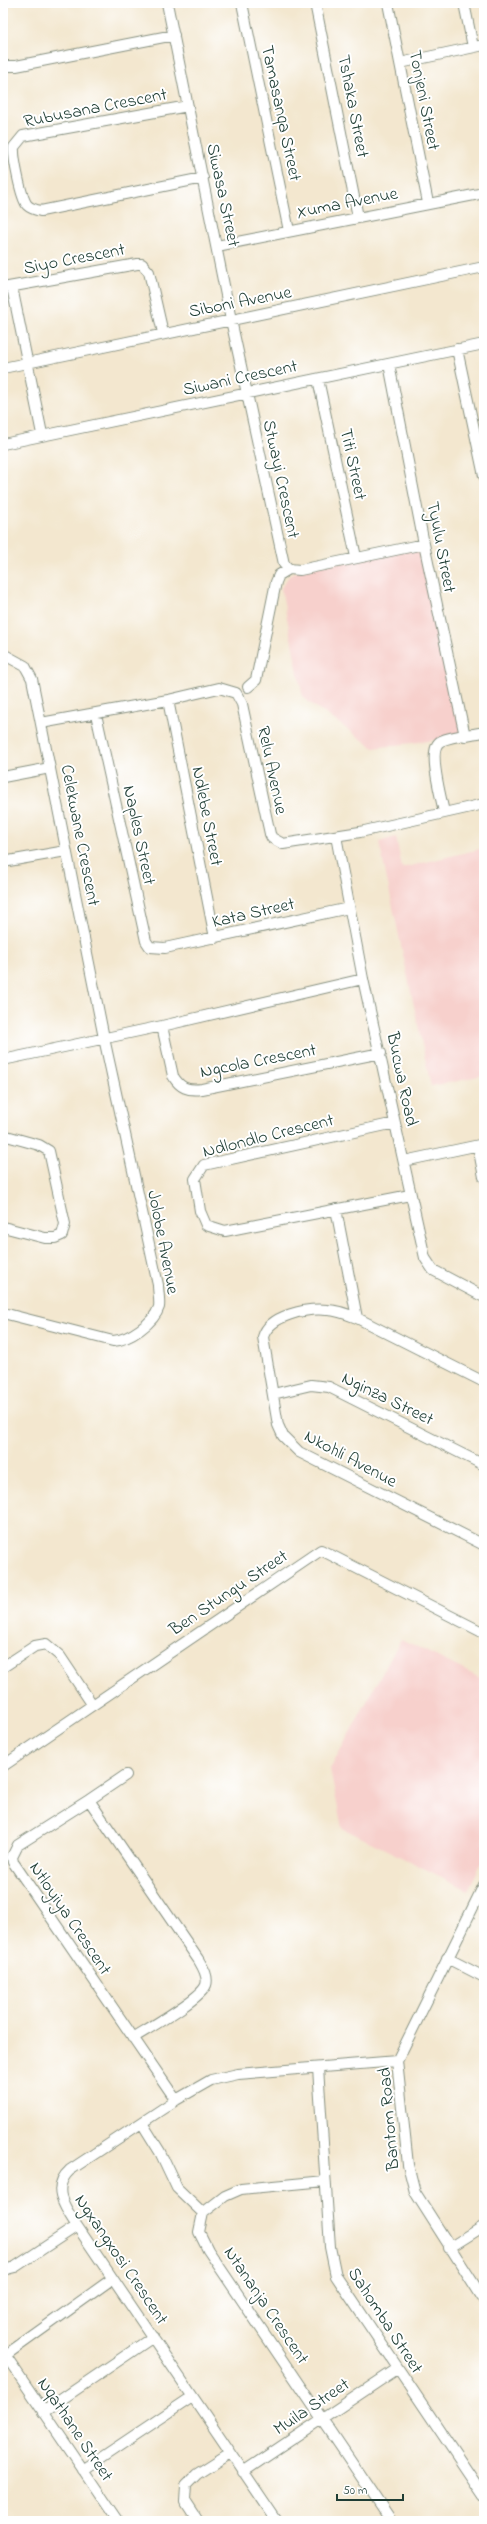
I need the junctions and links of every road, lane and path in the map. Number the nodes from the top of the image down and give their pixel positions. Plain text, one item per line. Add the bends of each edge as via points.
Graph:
1 (167, 3) edge
2 (242, 3) edge
3 (316, 3) edge
4 (388, 3) edge
5 (464, 3) edge
6 (174, 36) junction
7 (484, 45) edge
8 (473, 47) junction
9 (400, 63) junction
10 (3, 66) edge
11 (188, 106) junction
12 (203, 178) junction
13 (484, 193) edge
14 (428, 203) junction
15 (358, 217) junction
16 (289, 231) junction
17 (217, 246) junction
18 (484, 267) edge
19 (7, 288) edge
20 (231, 320) junction
21 (164, 333) junction
22 (484, 344) edge
23 (457, 349) junction
24 (27, 364) junction
25 (389, 364) junction
26 (3, 368) edge
27 (318, 379) junction
28 (247, 393) junction
29 (42, 434) junction
30 (3, 444) edge
31 (484, 476) edge
32 (424, 544) junction
33 (356, 557) junction
34 (289, 569) junction
35 (3, 654) edge
36 (248, 687) dead end
37 (168, 700) junction
38 (96, 714) junction
39 (41, 723) junction
40 (484, 732) edge
41 (465, 736) junction
42 (50, 768) junction
43 (3, 777) edge
44 (484, 804) edge
45 (444, 813) junction
46 (336, 836) junction
47 (66, 851) junction
48 (3, 862) edge
49 (349, 908) junction
50 (216, 938) junction
51 (165, 948) joint
52 (363, 979) junction
53 (162, 1026) junction
54 (104, 1038) junction
55 (381, 1053) junction
56 (3, 1060) edge
57 (395, 1123) junction
58 (3, 1135) edge
59 (481, 1145) edge
60 (404, 1161) junction
61 (484, 1177) edge
62 (410, 1195) junction
63 (336, 1209) junction
64 (3, 1227) edge
65 (484, 1297) edge
66 (3, 1313) edge
67 (357, 1318) junction
68 (484, 1382) edge
69 (273, 1394) junction
70 (484, 1465) edge
71 (484, 1545) edge
72 (484, 1633) edge
73 (3, 1667) edge
74 (92, 1704) junction
75 (3, 1766) edge
76 (126, 1774) dead end
77 (89, 1800) junction
78 (484, 1885) edge
79 (447, 1958) junction
80 (484, 1977) edge
81 (133, 2038) junction
82 (397, 2060) junction
83 (318, 2068) junction
84 (176, 2100) junction
85 (142, 2123) junction
86 (325, 2181) junction
87 (203, 2213) junction
88 (77, 2226) junction
89 (484, 2226) edge
90 (449, 2248) junction
91 (3, 2270) edge
92 (112, 2279) junction
93 (484, 2300) edge
94 (153, 2337) junction
95 (4, 2356) edge
96 (397, 2369) junction
97 (192, 2397) junction
98 (43, 2412) junction
99 (322, 2418) junction
100 (230, 2453) junction
101 (83, 2470) junction
102 (243, 2472) junction
103 (484, 2496) edge
104 (118, 2521) edge
105 (198, 2521) edge
106 (276, 2521) edge
107 (390, 2521) edge

1 - 6 street, Siwasa Street
2 - 16 street, Tamasanqa Street
3 - 15 street, Tshaka Street
4 - 9 street, Tonjeni Street
5 - 8 street
6 - 10 street via 16,66
6 - 11 street, Siwasa Street
7 - 8 street
8 - 9 street
9 - 14 street, Tonjeni Street
11 - 12 street, Siwasa Street
11 - 12 street, Rubusana Crescent via 23,136 14,147 15,161 25,202 36,210
12 - 17 street, Siwasa Street
13 - 14 street, Xuma Avenue
14 - 15 street, Xuma Avenue
15 - 16 street, Xuma Avenue
16 - 17 street, Xuma Avenue
17 - 20 street, Siwasa Street
18 - 20 street, Siboni Avenue
19 - 21 street, Siyo Crescent via 142,264 149,272
19 - 24 street, Siyo Crescent
20 - 21 street, Siboni Avenue
20 - 28 street, Siwasa Street
21 - 24 street, Siboni Avenue
22 - 23 street, Siwani Crescent
23 - 25 street, Siwani Crescent
23 - 31 street
24 - 26 street, Siboni Avenue
24 - 29 street, Siyo Crescent
25 - 27 street, Siwani Crescent
25 - 32 street, Tyulu Street
27 - 28 street, Siwani Crescent
27 - 33 street, Titi Street
28 - 29 street, Siwani Crescent
28 - 34 street, Stwayi Crescent via 278,544 284,564
29 - 30 street, Siwani Crescent
32 - 33 street
32 - 41 street, Tyulu Street
33 - 34 street via 300,570
34 - 36 street via 279,575 276,582 256,680
35 - 39 street, Celekwane Crescent via 28,671
37 - 38 street, Relu Avenue
37 - 46 street, Relu Avenue via 219,688 236,693 242,704 272,838 283,844 292,844
37 - 50 street, Ndlebe Street
38 - 39 street, Relu Avenue
38 - 51 street, Naples Street via 146,941 153,949
39 - 42 street, Celekwane Crescent
40 - 41 street
41 - 45 street via 441,741 434,749 434,763
42 - 43 street
42 - 47 street, Celekwane Crescent
44 - 45 street, Relu Avenue
45 - 46 street, Relu Avenue
46 - 49 street, Bucwa Road
47 - 48 street
47 - 54 street, Celekwane Crescent
49 - 50 street, Kata Street
49 - 52 street, Bucwa Road
50 - 51 street, Kata Street
52 - 53 street
52 - 55 street, Bucwa Road
53 - 54 street
53 - 55 street, Ngcola Crescent via 173,1076 188,1090
54 - 56 street
54 - 66 street, Jolobe Avenue via 158,1285 159,1307 146,1324 131,1337 113,1340
55 - 57 street, Bucwa Road
57 - 60 street, Bucwa Road
57 - 63 street, Ndlondlo Crescent via 204,1165 195,1178 202,1220 217,1230 236,1230
58 - 64 street via 39,1145 49,1151 65,1224 62,1235 51,1238
59 - 60 street
59 - 61 street
60 - 62 street, Bucwa Road
62 - 63 street, Ndlondlo Crescent
62 - 65 street, Bucwa Road via 428,1264 442,1275
63 - 67 street
67 - 68 street
67 - 69 street, Nkohli Avenue via 335,1310 317,1309 271,1323 264,1332 263,1342
69 - 70 street, Nginza Street via 311,1385 329,1387
69 - 71 street, Nkohli Avenue via 283,1436 299,1452
72 - 74 street, Ben Stungu Street via 321,1550
73 - 74 street via 35,1646 46,1644 60,1656
74 - 75 street, Ben Stungu Street
76 - 77 street, Ntloyiya Crescent
77 - 81 street via 198,1959 207,1978 206,1984 197,1996
77 - 81 street, Ntloyiya Crescent via 18,1846 12,1857
78 - 79 street, Bantom Road
79 - 80 street
79 - 82 street, Bantom Road
81 - 84 street, Ntloyiya Crescent
82 - 83 street, Ngxangxosi Crescent
82 - 90 street, Bantom Road via 411,2180 415,2192
83 - 84 street, Ngxangxosi Crescent via 223,2076 200,2085
83 - 86 street, Sahomba Street
84 - 85 street, Ngxangxosi Crescent
85 - 87 street via 178,2188
85 - 88 street, Ngxangxosi Crescent via 70,2170 63,2178 60,2197
86 - 87 street via 241,2189 225,2196
86 - 96 street, Sahomba Street via 333,2268 341,2285
87 - 99 street, Ntananja Crescent via 199,2226 203,2241
88 - 91 street via 14,2267
88 - 92 street, Ngxangxosi Crescent
89 - 90 street
90 - 93 street, Bantom Road
92 - 94 street, Ngxangxosi Crescent
92 - 95 street
94 - 97 street, Ngxangxosi Crescent
94 - 98 street
95 - 98 street, Nqathane Street
96 - 99 street, Muila Street
96 - 103 street, Sahomba Street
97 - 100 street, Ngxangxosi Crescent
97 - 101 street
98 - 101 street, Nqathane Street
99 - 102 street, Muila Street
99 - 107 street, Ntananja Crescent
100 - 102 street, Ngxangxosi Crescent
100 - 105 street via 196,2474 186,2485 185,2501
101 - 104 street, Nqathane Street
102 - 106 street, Ngxangxosi Crescent

